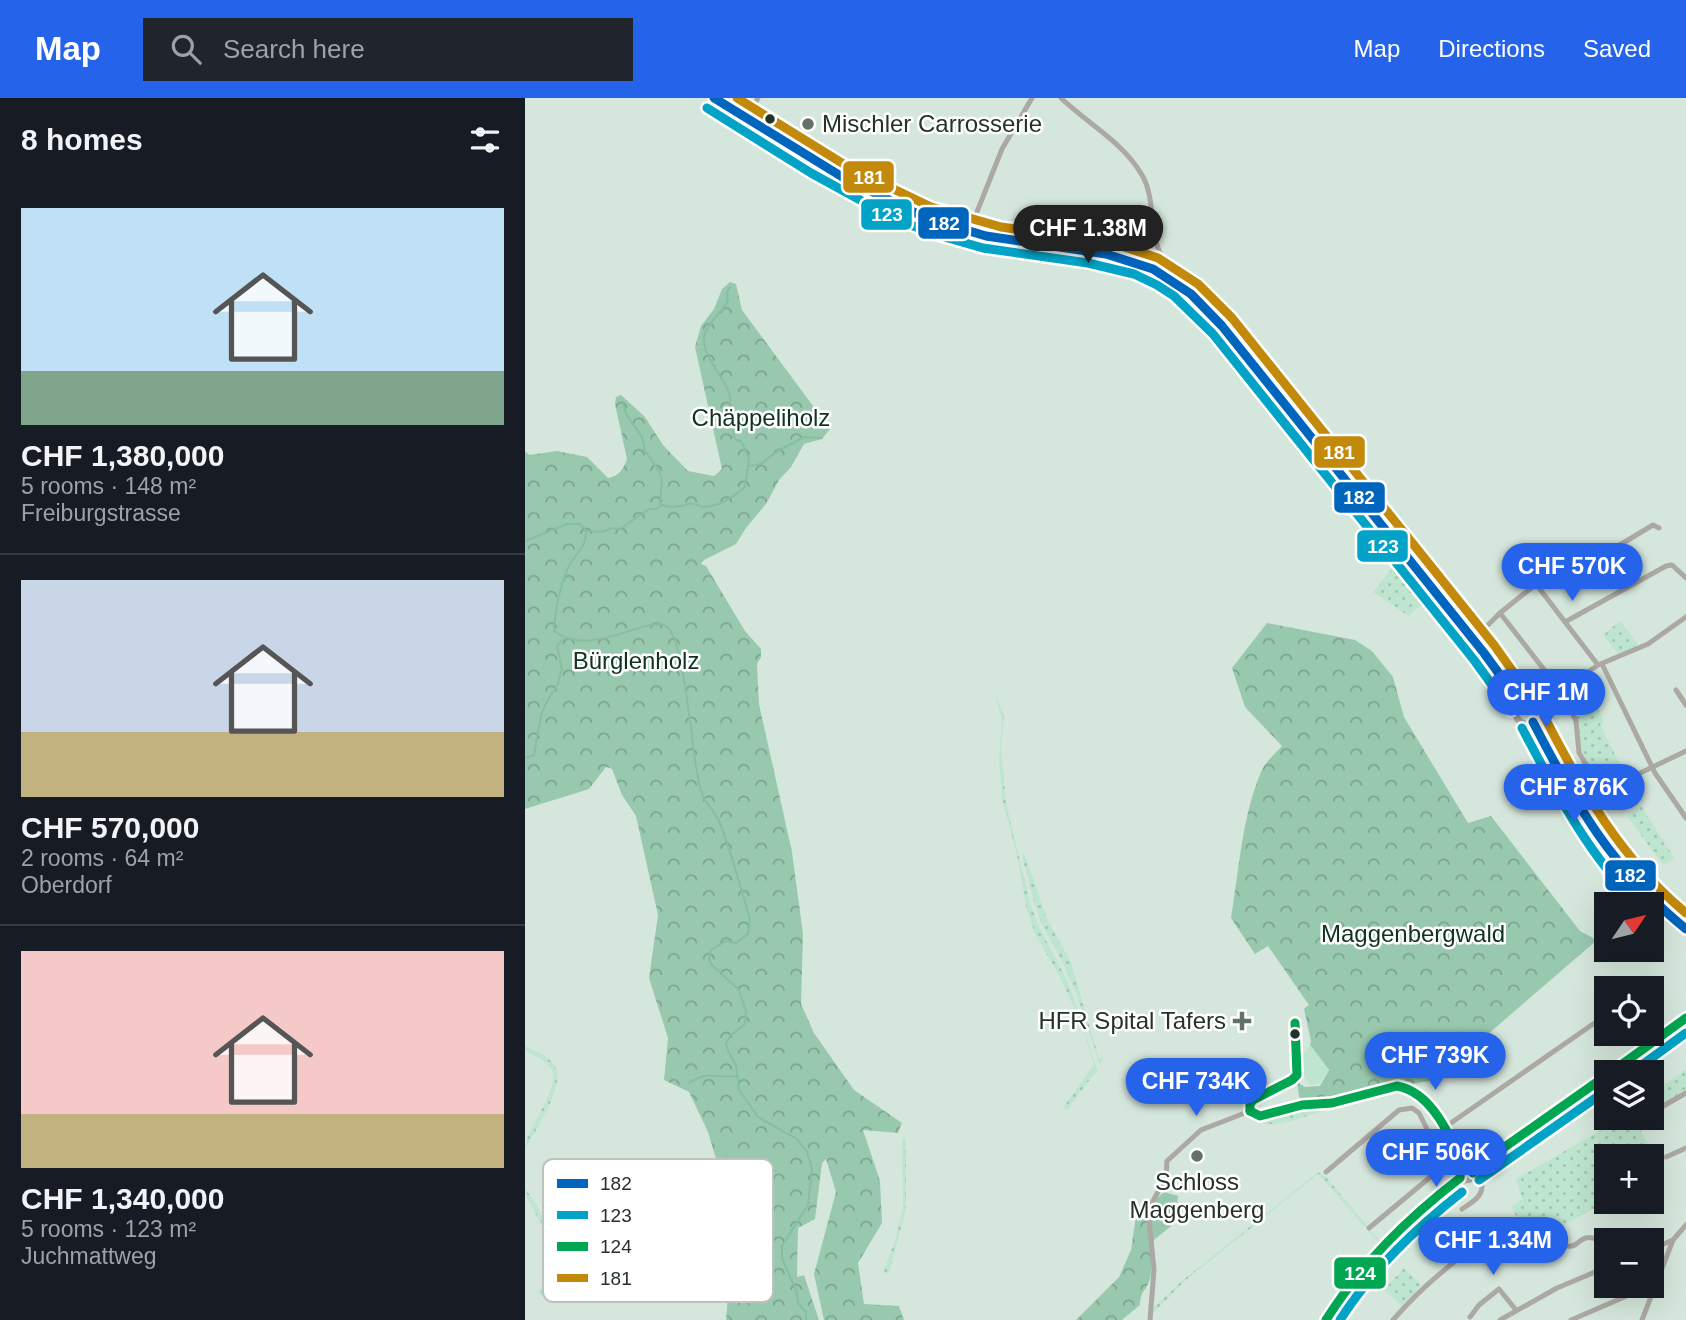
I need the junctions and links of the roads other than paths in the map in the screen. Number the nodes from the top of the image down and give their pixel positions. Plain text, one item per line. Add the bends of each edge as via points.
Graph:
1 (714, 98) edge
2 (758, 98) edge
3 (1032, 98) edge
4 (1061, 98) edge
5 (747, 118) junction
6 (969, 232) junction
7 (1211, 314) junction
8 (1660, 528) dead end
9 (1686, 578) edge
10 (1536, 584) junction
11 (1500, 613) junction
12 (1686, 617) edge
13 (1565, 622) junction
14 (1473, 640) junction
15 (1600, 664) junction
16 (1560, 690) junction
17 (1676, 690) dead end
18 (1521, 704) junction
19 (1686, 705) edge
20 (1536, 706) junction
21 (1533, 722) junction
22 (1685, 754) edge
23 (1652, 768) junction
24 (1601, 789) junction
25 (1573, 792) junction
26 (1686, 818) edge
27 (1641, 892) edge
28 (1664, 915) edge
29 (1686, 929) edge
30 (1686, 1018) edge
31 (1295, 1023) dead end
32 (1594, 1023) edge
33 (1628, 1060) edge
34 (1594, 1085) edge
35 (1686, 1093) edge
36 (1664, 1105) edge
37 (1250, 1111) junction
38 (1443, 1129) junction
39 (1433, 1134) junction
40 (1686, 1148) edge
41 (1666, 1157) dead end
42 (1463, 1167) junction
43 (1326, 1172) dead end
44 (1472, 1173) junction
45 (1460, 1178) junction
46 (1462, 1209) dead end
47 (1686, 1225) edge
48 (1369, 1228) dead end
49 (1496, 1232) dead end
50 (1594, 1238) edge
51 (1556, 1240) dead end
52 (1674, 1240) junction
53 (1664, 1244) edge
54 (1664, 1261) edge
55 (1594, 1272) edge
56 (1623, 1298) edge
57 (1649, 1298) edge
58 (1516, 1310) junction
59 (1470, 1317) dead end
60 (1150, 1320) edge
61 (1326, 1320) edge
62 (1393, 1320) edge
63 (1500, 1320) edge
64 (1571, 1320) edge
65 (1642, 1320) edge

1 - 5 main road
2 - 5 street
3 - 6 street via 1002,149
4 - 7 street via 1136,166 1148,189 1162,256 1214,295 1218,306
5 - 6 main road via 889,202
6 - 7 main road via 1136,262 1180,285
7 - 14 main road
8 - 10 street via 1653,525 1608,552
9 - 13 street via 1672,565 1666,566
10 - 11 street
10 - 13 street
11 - 14 street
11 - 16 street
12 - 15 street via 1648,644
13 - 15 street
14 - 18 main road
15 - 16 street
15 - 23 street
16 - 20 street
16 - 24 street via 1576,721 1579,752
17 - 19 street
18 - 20 main road
18 - 21 main road via 1518,719
20 - 21 main road
21 - 25 main road
22 - 23 street
23 - 24 street
23 - 26 street
24 - 25 street
25 - 27 main road via 1600,838
28 - 29 main road
30 - 33 main road
31 - 37 street via 1297,1075 1253,1100
32 - 38 street
34 - 44 main road
35 - 36 street
37 - 38 street via 1260,1116 1401,1087 1422,1097
37 - 60 street via 1201,1130 1167,1161 1166,1177 1149,1219 1154,1270
38 - 39 street
38 - 42 street
39 - 43 street via 1412,1108 1399,1110
39 - 48 street via 1446,1164
40 - 41 street
42 - 44 main road
42 - 45 main road
44 - 45 main road via 1465,1181
44 - 46 street via 1482,1182 1481,1192
45 - 61 main road via 1384,1243
47 - 52 street
49 - 62 street via 1432,1280
50 - 51 street via 1570,1247
52 - 53 street
52 - 54 street
55 - 58 street
56 - 64 street
57 - 65 street
58 - 59 street via 1499,1289
58 - 63 street

